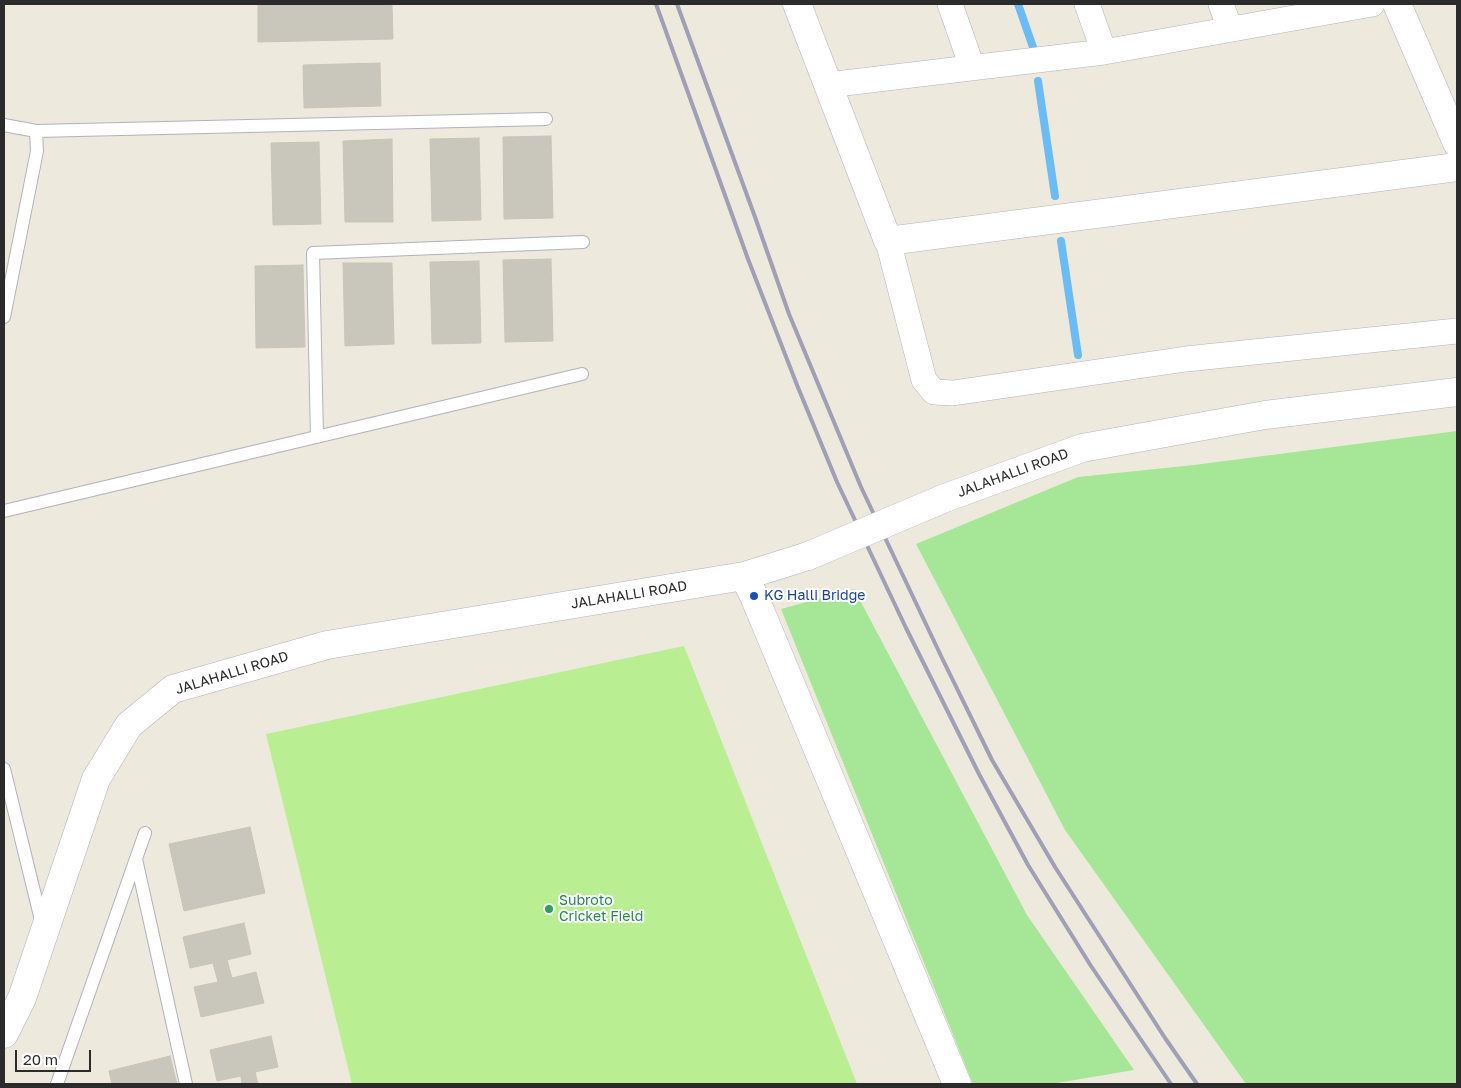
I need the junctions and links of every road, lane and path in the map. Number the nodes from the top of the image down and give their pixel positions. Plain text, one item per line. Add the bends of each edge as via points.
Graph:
1 (796, 4) edge
2 (950, 4) edge
3 (1087, 4) edge
4 (1221, 4) edge
5 (1372, 4) edge
6 (1397, 4) edge
7 (1230, 28) junction
8 (1104, 52) junction
9 (972, 67) junction
10 (828, 84) junction
11 (546, 119) dead end
12 (4, 125) edge
13 (36, 131) junction
14 (1457, 143) edge
15 (1457, 167) edge
16 (888, 241) junction
17 (583, 242) dead end
18 (4, 317) edge
19 (1457, 331) edge
20 (582, 374) dead end
21 (1457, 392) edge
22 (317, 437) junction
23 (4, 511) edge
24 (744, 576) junction
25 (4, 769) edge
26 (145, 833) dead end
27 (136, 859) junction
28 (44, 932) junction
29 (4, 1034) edge
30 (57, 1084) edge
31 (186, 1084) edge
32 (957, 1084) edge

1 - 10 main road
2 - 9 street
3 - 8 street
4 - 7 street
5 - 7 street
6 - 14 main road
7 - 8 street
8 - 9 street
9 - 10 street
10 - 16 main road
11 - 13 lane
12 - 13 lane
13 - 18 lane via 38,151
15 - 16 main road
16 - 19 street via 924,380 934,392 954,393 1186,359
17 - 22 lane via 313,253
20 - 22 lane
21 - 24 main road, JALAHALLI ROAD, bridge via 1265,415 1082,448 945,498 808,556
22 - 23 lane
24 - 28 main road, JALAHALLI ROAD via 327,645 173,689 129,725 96,779
24 - 32 main road
25 - 28 lane
26 - 27 lane
27 - 30 lane
27 - 31 lane
28 - 29 main road, JALAHALLI ROAD via 22,998

